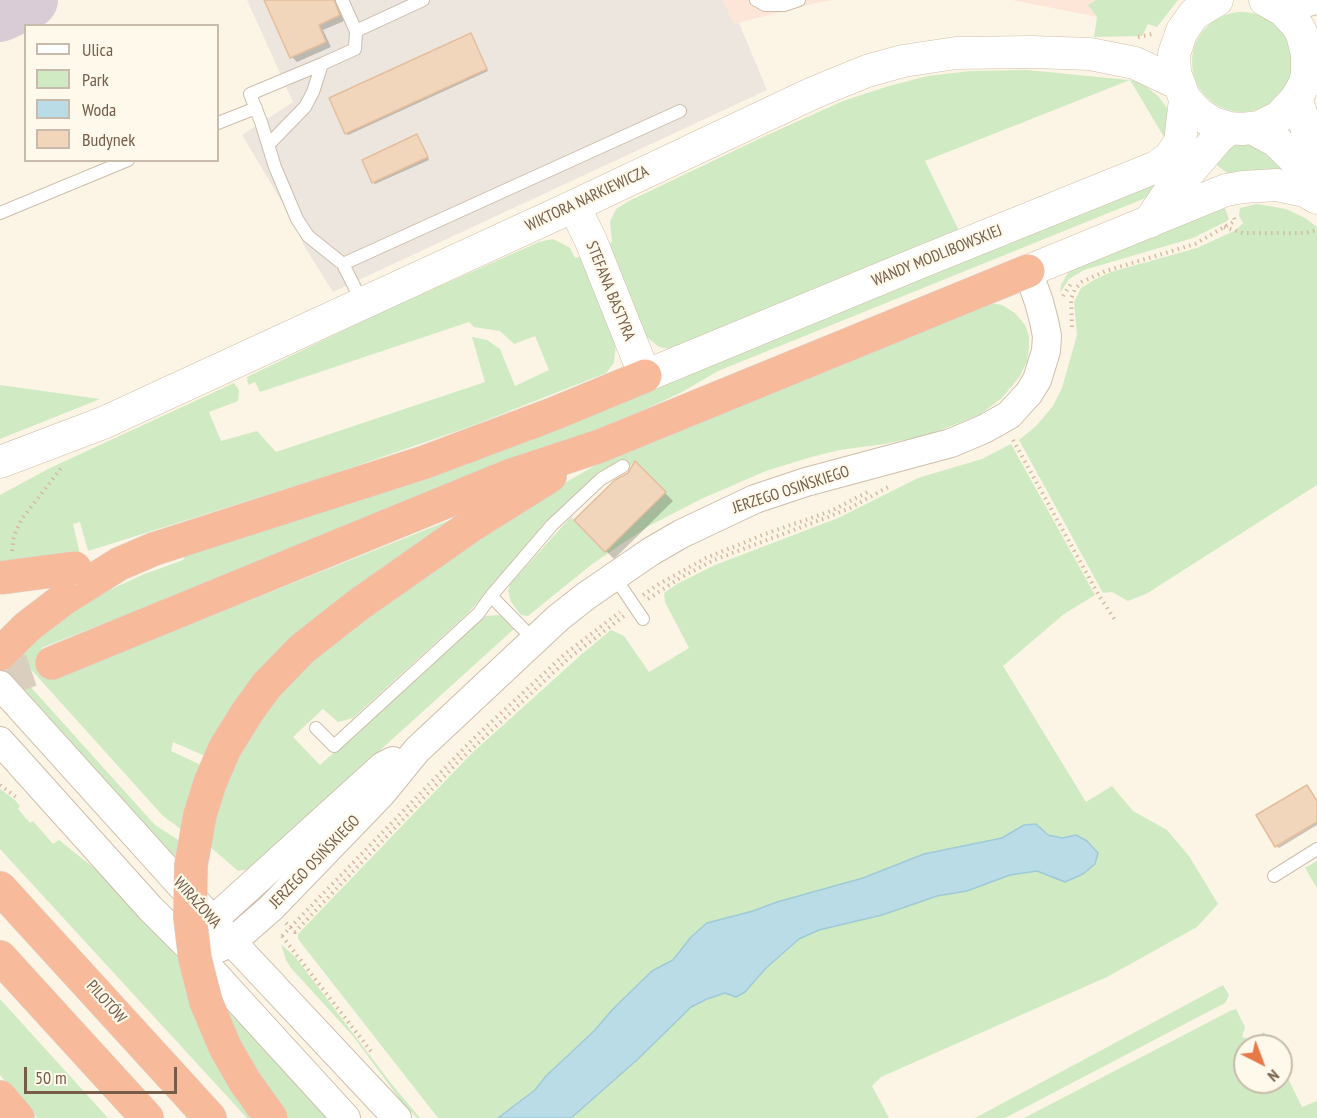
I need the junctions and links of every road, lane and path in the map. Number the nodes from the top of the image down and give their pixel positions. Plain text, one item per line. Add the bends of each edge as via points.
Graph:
1 (342, 0) edge
2 (423, 0) edge
3 (756, 0) edge
4 (799, 0) edge
5 (1315, 0) edge
6 (1274, 5) edge
7 (1198, 11) edge
8 (356, 31) junction
9 (1090, 54) junction
10 (321, 64) junction
11 (1181, 91) junction
12 (1296, 99) junction
13 (256, 108) junction
14 (680, 111) dead end
15 (219, 123) edge
16 (1241, 128) junction
17 (1317, 143) edge
18 (268, 145) junction
19 (123, 162) edge
20 (1317, 181) edge
21 (1317, 198) edge
22 (574, 206) junction
23 (1231, 206) dead end
24 (0, 213) edge
25 (1149, 222) junction
26 (1224, 227) junction
27 (1317, 230) edge
28 (343, 264) junction
29 (1028, 271) junction
30 (1106, 271) junction
31 (1085, 274) dead end
32 (1077, 277) dead end
33 (362, 302) junction
34 (1064, 302) dead end
35 (1072, 330) dead end
36 (645, 376) junction
37 (103, 423) junction
38 (1020, 435) dead end
39 (1013, 440) junction
40 (1003, 446) dead end
41 (612, 456) junction
42 (0, 462) edge
43 (64, 463) dead end
44 (0, 480) edge
45 (891, 480) dead end
46 (895, 484) dead end
47 (5, 567) edge
48 (614, 576) junction
49 (70, 583) junction
50 (491, 596) junction
51 (634, 605) junction
52 (643, 619) dead end
53 (1115, 620) dead end
54 (534, 640) junction
55 (0, 654) edge
56 (52, 663) tunnel mouth
57 (0, 685) edge
58 (316, 728) dead end
59 (0, 741) edge
60 (417, 750) junction
61 (1317, 849) edge
62 (1274, 876) dead end
63 (0, 888) edge
64 (213, 920) junction
65 (232, 942) junction
66 (0, 957) edge
67 (199, 957) junction
68 (374, 1056) dead end
69 (0, 1098) edge
70 (18, 1118) edge
71 (147, 1118) edge
72 (210, 1118) edge
73 (271, 1118) edge
74 (346, 1118) edge
75 (397, 1118) edge

1 - 8 lane
2 - 8 lane
3 - 4 lane via 765,5
5 - 6 street
6 - 12 main road via 1302,34 1307,54 1305,83
7 - 9 main road, WIKTORA NARKIEWICZA via 1152,45
7 - 11 main road, WANDY MODLIBOWSKIEJ via 1177,42 1173,63
8 - 10 lane via 355,49
9 - 11 main road, WIKTORA NARKIEWICZA via 1135,63
9 - 22 main road, WIKTORA NARKIEWICZA via 956,54 903,61 867,71
10 - 13 lane via 250,94
10 - 18 lane via 305,107
11 - 16 main road, WIKTORA NARKIEWICZA via 1205,119
11 - 36 main road, WANDY MODLIBOWSKIEJ via 1182,136 1177,148 1156,167
12 - 16 main road via 1269,123
12 - 17 main road via 1308,132
13 - 15 lane
13 - 18 lane
14 - 28 lane
16 - 20 main road, WIKTORA NARKIEWICZA via 1276,141
16 - 25 main road via 1218,138 1170,191
18 - 28 lane via 297,219 308,236
19 - 24 lane
21 - 25 main road via 1278,185 1243,187 1226,190
22 - 33 main road, WIKTORA NARKIEWICZA
22 - 36 main road, STEFANA BASTYRA
23 - 26 path via 1235,221
25 - 29 main road
26 - 27 path via 1243,233
26 - 30 path via 1195,244
28 - 33 lane
29 - 41 highway
29 - 48 street, JERZEGO OSIŃSKIEGO via 1040,302 1046,351 1029,393 1009,415 951,443 755,499 681,534
30 - 31 path via 1100,268
30 - 35 path via 1075,289 1071,299
32 - 34 path via 1063,296
33 - 37 main road, WIKTORA NARKIEWICZA
36 - 49 highway via 425,462 154,549
37 - 42 main road, WIKTORA NARKIEWICZA
37 - 44 main road, WIKTORA NARKIEWICZA
38 - 39 path
39 - 40 path
39 - 53 path
41 - 50 lane via 601,479 552,525
41 - 56 highway via 509,476
41 - 73 highway, bridge via 472,525 358,605 275,676 225,748 198,824 191,865 190,918 195,959 203,993 225,1047
43 - 47 path via 21,520
45 - 51 path via 831,511 705,558 659,584
46 - 51 path via 828,518 714,560
47 - 49 highway, bridge
48 - 51 lane
48 - 54 street, JERZEGO OSIŃSKIEGO
49 - 55 highway, bridge
50 - 54 lane
50 - 58 lane via 478,614 334,746
51 - 52 lane
51 - 68 path via 566,653 472,739 281,935
54 - 60 street, JERZEGO OSIŃSKIEGO
57 - 64 street, WIRAŻOWA
59 - 67 street
60 - 64 street, JERZEGO OSIŃSKIEGO via 382,766
60 - 65 street, JERZEGO OSIŃSKIEGO via 382,793 271,908
61 - 62 lane
63 - 72 highway, PILOTÓW
64 - 65 street, WIRAŻOWA
64 - 67 street
65 - 67 street, JERZEGO OSIŃSKIEGO
65 - 75 street, WIRAŻOWA
66 - 71 highway
67 - 74 street
69 - 70 highway

